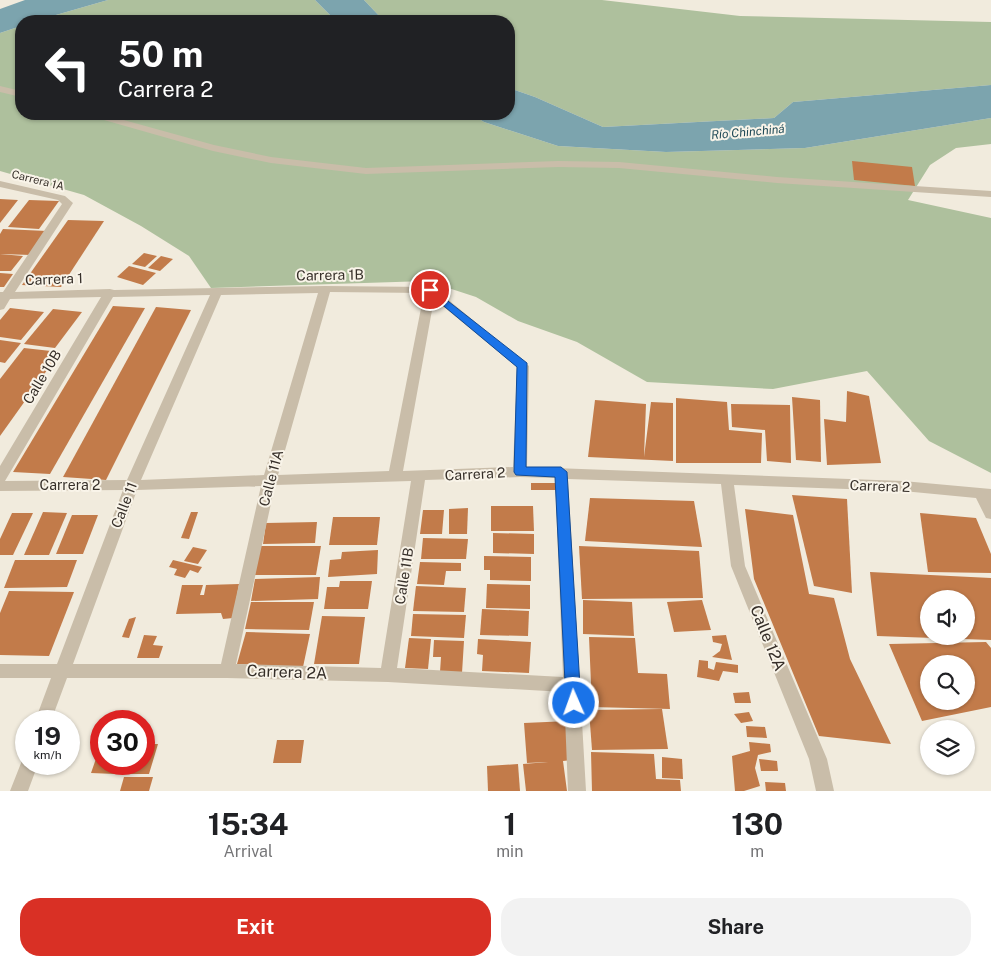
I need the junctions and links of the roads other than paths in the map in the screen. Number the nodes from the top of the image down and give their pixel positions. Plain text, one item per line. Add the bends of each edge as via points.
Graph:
1 (0, 89) edge
2 (15, 93) edge
3 (114, 120) edge
4 (0, 185) edge
5 (991, 194) edge
6 (326, 289) junction
7 (430, 290) junction
8 (110, 292) junction
9 (216, 293) junction
10 (4, 296) edge
11 (0, 306) edge
12 (520, 472) junction
13 (561, 472) junction
14 (395, 476) junction
15 (419, 476) junction
16 (0, 478) edge
17 (727, 480) junction
18 (269, 481) junction
19 (132, 485) junction
20 (0, 486) edge
21 (985, 493) edge
22 (991, 514) edge
23 (227, 670) junction
24 (0, 671) edge
25 (60, 672) junction
26 (388, 675) junction
27 (573, 685) junction
28 (47, 710) edge
29 (24, 775) edge
30 (19, 791) edge
31 (577, 791) edge
32 (825, 791) edge

1 - 2 street
3 - 5 street via 213,148 272,160 366,171 619,165 777,180
4 - 10 street, Carrera 1A via 61,198 68,203
6 - 7 street, Carrera 1B
6 - 9 street, Carrera 1B
6 - 18 street, Calle 11A
7 - 12 street via 523,366
7 - 14 street
8 - 9 street, Carrera 1B
8 - 10 street, Carrera 1
8 - 16 street, Calle 10B
9 - 19 street, Calle 11
10 - 11 street
12 - 13 street, Carrera 2
12 - 15 street, Carrera 2
13 - 17 street, Carrera 2
13 - 27 street
14 - 15 street, Carrera 2
14 - 18 street, Carrera 2
15 - 26 street, Calle 11B
17 - 21 street, Carrera 2 via 903,486
17 - 32 street, Calle 12A via 738,566 818,759
18 - 19 street, Carrera 2
18 - 23 street, Calle 11A
19 - 20 street, Carrera 2
19 - 25 street, Calle 11
21 - 22 street, Carrera 2
23 - 25 street, Carrera 2A
23 - 26 street, Carrera 2A
24 - 25 street, Carrera 2A
25 - 28 street, Calle 11
26 - 27 street, Carrera 2A
27 - 31 street
29 - 30 street

